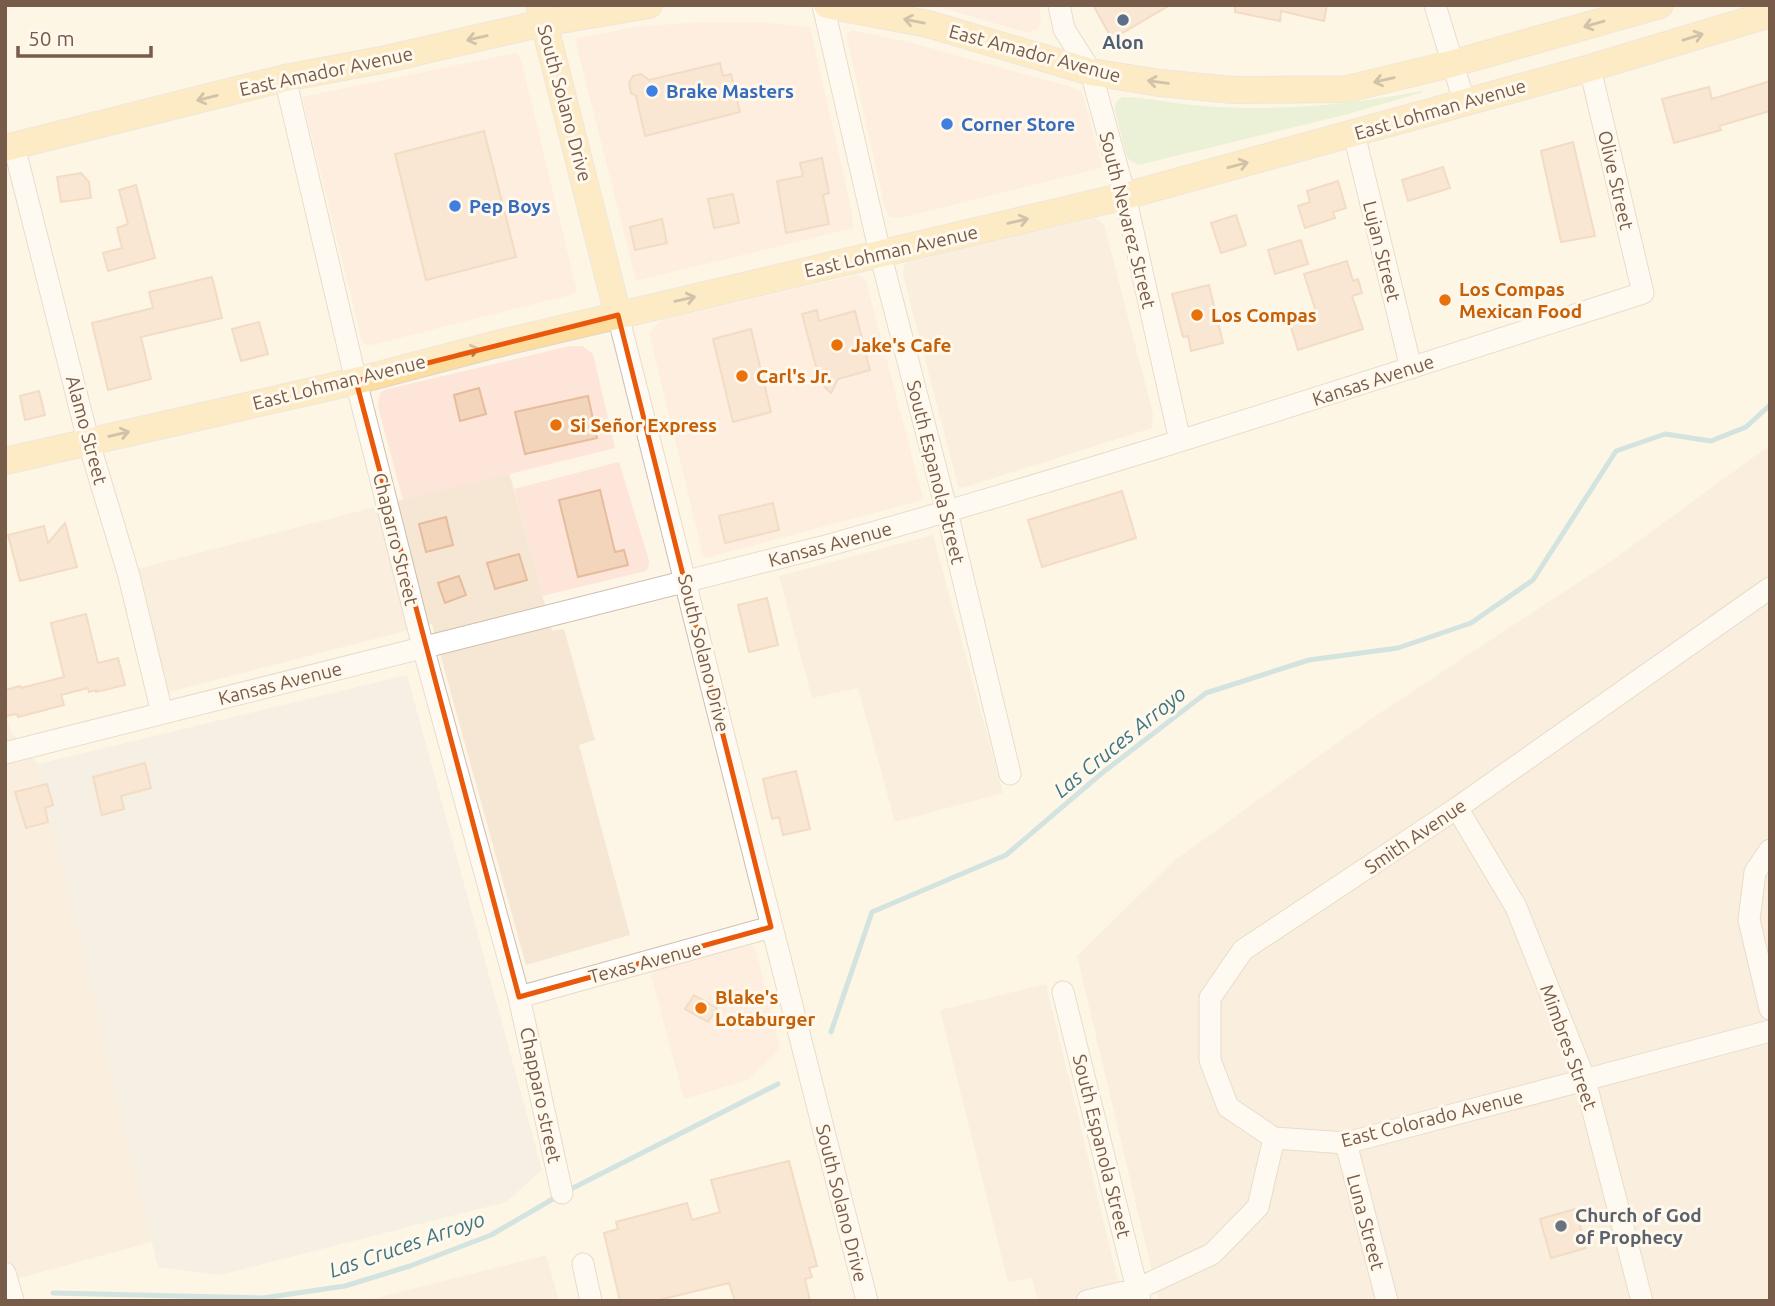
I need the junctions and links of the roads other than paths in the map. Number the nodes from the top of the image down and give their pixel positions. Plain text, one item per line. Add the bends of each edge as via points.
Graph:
1 (649, 5) edge
2 (825, 5) edge
3 (1059, 5) edge
4 (1435, 5) edge
5 (1660, 5) edge
6 (541, 14) edge
7 (1770, 14) edge
8 (1451, 64) junction
9 (1590, 68) junction
10 (1091, 72) junction
11 (285, 78) junction
12 (1464, 101) junction
13 (1354, 134) junction
14 (10, 147) edge
15 (1125, 196) junction
16 (880, 253) junction
17 (1643, 293) joint
18 (618, 315) junction
19 (1411, 368) junction
20 (356, 380) junction
21 (88, 440) junction
22 (1180, 441) junction
23 (5, 461) edge
24 (947, 512) junction
25 (686, 581) junction
26 (1770, 589) edge
27 (423, 647) junction
28 (162, 713) junction
29 (5, 752) edge
30 (1010, 774) dead end
31 (1457, 808) junction
32 (1770, 850) edge
33 (771, 927) junction
34 (1063, 992) dead end
35 (519, 997) junction
36 (1770, 1009) edge
37 (1770, 1031) edge
38 (1585, 1080) junction
39 (1274, 1138) junction
40 (1346, 1143) junction
41 (562, 1194) dead end
42 (583, 1264) dead end
43 (5, 1273) edge
44 (1139, 1295) edge
45 (13, 1301) edge
46 (591, 1301) edge
47 (867, 1301) edge
48 (1087, 1301) edge
49 (1387, 1301) edge
50 (1642, 1301) edge

1 - 6 main road, East Amador Avenue
10 -> 2 main road, East Amador Avenue via 928,24
2 - 16 street, South Espanola Street
3 - 10 street, South Nevarez Street via 1065,29
4 - 8 street
5 -> 8 main road, East Lohman Avenue
6 -> 11 main road, East Amador Avenue via 386,59
6 - 18 main road, South Solano Drive
9 -> 7 main road, East Lohman Avenue
8 -> 10 main road, East Amador Avenue via 1347,89 1233,90
8 - 12 street
9 - 12 main road, East Lohman Avenue
9 - 17 street, Olive Street
10 - 15 street, South Nevarez Street
11 -> 14 main road, East Amador Avenue
11 - 20 street, Chaparro Street
12 - 13 main road, East Lohman Avenue
15 -> 13 main road, East Lohman Avenue
13 - 19 street, Lujan Street
14 - 21 street, Alamo Street
16 -> 15 main road, East Lohman Avenue
15 - 22 street, South Nevarez Street
18 -> 16 main road, East Lohman Avenue
16 - 24 street, South Espanola Street
17 - 19 street, Kansas Avenue
20 -> 18 main road, East Lohman Avenue
18 - 25 street, South Solano Drive
19 - 22 street, Kansas Avenue
21 -> 20 main road, East Lohman Avenue
20 - 27 street, Chaparro Street
21 - 23 main road, East Lohman Avenue
21 - 28 street, Alamo Street via 129,576
22 - 24 street, Kansas Avenue
24 - 25 street, Kansas Avenue
24 - 30 street, South Espanola Street
25 - 27 street, Kansas Avenue
25 - 33 street, South Solano Drive
26 - 31 street, Smith Avenue
27 - 28 street, Kansas Avenue
27 - 35 street, Chaparro Street
28 - 29 street, Kansas Avenue
31 - 38 street, Mimbres Street via 1517,907
31 - 39 street, Smith Avenue via 1243,950 1210,998 1210,1060 1228,1107
32 - 36 street via 1755,872 1749,920
33 - 35 street, Texas Avenue
33 - 47 street, South Solano Drive
34 - 44 street, South Espanola Street
35 - 41 street, Chapparo street
37 - 38 street, East Colorado Avenue
38 - 40 street, East Colorado Avenue
38 - 50 street, Mimbres Street
39 - 40 street, East Colorado Avenue
39 - 44 street via 1258,1207 1212,1254
40 - 49 street, Luna Street
42 - 46 street
43 - 45 street
44 - 48 street

